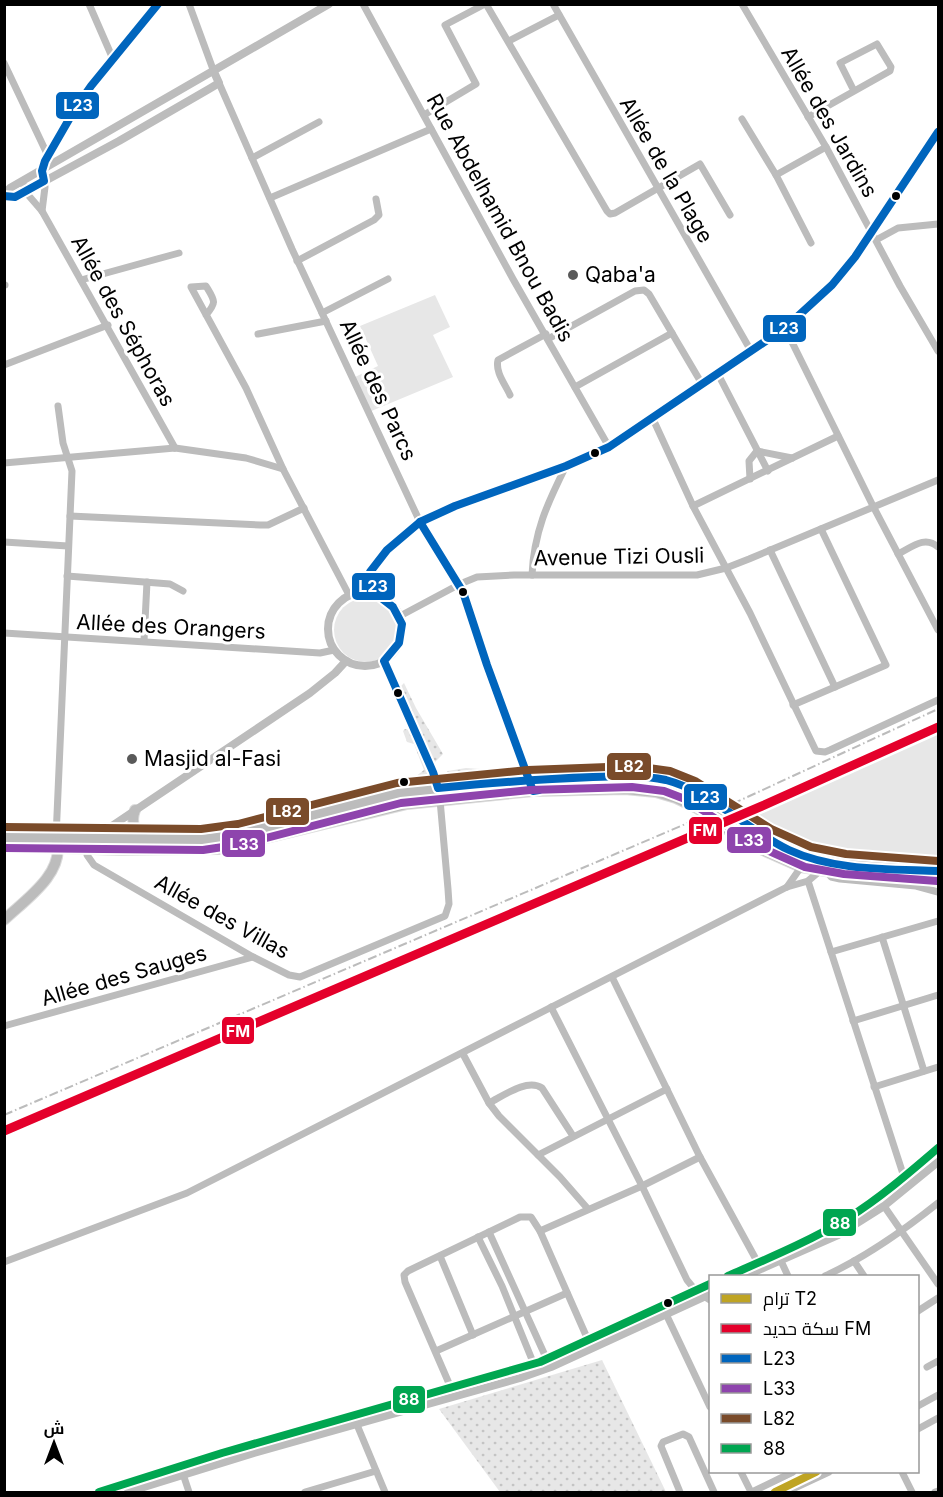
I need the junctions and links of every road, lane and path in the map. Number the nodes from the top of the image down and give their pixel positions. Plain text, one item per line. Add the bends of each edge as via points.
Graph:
1 (89, 4) edge
2 (158, 4) edge
3 (189, 4) edge
4 (329, 4) edge
5 (363, 4) edge
6 (485, 4) edge
7 (553, 4) edge
8 (742, 4) edge
9 (559, 15) junction
10 (509, 41) junction
11 (112, 58) junction
12 (4, 63) edge
13 (214, 72) junction
14 (219, 83) junction
15 (855, 91) junction
16 (424, 115) junction
17 (808, 117) junction
18 (742, 119) dead end
19 (319, 122) dead end
20 (432, 129) junction
21 (939, 132) edge
22 (826, 147) junction
23 (47, 155) junction
24 (252, 158) junction
25 (53, 165) junction
26 (42, 171) junction
27 (776, 175) junction
28 (45, 181) junction
29 (24, 187) junction
30 (658, 189) junction
31 (4, 195) edge
32 (270, 198) junction
33 (376, 199) dead end
34 (42, 211) junction
35 (730, 215) dead end
36 (939, 224) edge
37 (874, 236) junction
38 (812, 243) dead end
39 (179, 253) dead end
40 (297, 261) junction
41 (387, 279) dead end
42 (81, 280) junction
43 (322, 313) junction
44 (206, 315) dead end
45 (326, 321) junction
46 (108, 325) junction
47 (785, 328) junction
48 (672, 333) junction
49 (258, 334) dead end
50 (547, 337) junction
51 (751, 351) junction
52 (939, 351) edge
53 (4, 365) edge
54 (718, 374) junction
55 (702, 384) junction
56 (575, 387) junction
57 (510, 395) dead end
58 (58, 406) dead end
59 (653, 419) junction
60 (838, 436) junction
61 (609, 447) junction
62 (175, 448) junction
63 (757, 451) junction
64 (68, 457) junction
65 (793, 458) junction
66 (4, 464) edge
67 (566, 466) junction
68 (283, 469) junction
69 (768, 471) junction
70 (750, 479) junction
71 (939, 480) edge
72 (693, 506) junction
73 (873, 506) junction
74 (304, 508) junction
75 (70, 516) junction
76 (420, 522) junction
77 (821, 529) junction
78 (4, 542) edge
79 (68, 546) junction
80 (939, 547) edge
81 (770, 550) junction
82 (898, 554) junction
83 (726, 568) junction
84 (370, 572) junction
85 (532, 575) junction
86 (67, 576) junction
87 (147, 582) junction
88 (460, 584) junction
89 (183, 591) dead end
90 (375, 593) junction
91 (352, 594) junction
92 (400, 616) junction
93 (939, 630) edge
94 (4, 633) edge
95 (64, 637) junction
96 (144, 641) junction
97 (334, 651) junction
98 (346, 661) junction
99 (384, 661) junction
100 (835, 687) junction
101 (939, 700) edge
102 (793, 705) junction
103 (529, 780) junction
104 (533, 791) junction
105 (439, 794) junction
106 (135, 810) junction
107 (4, 837) edge
108 (146, 840) junction
109 (57, 842) junction
110 (90, 843) junction
111 (4, 846) edge
112 (801, 867) junction
113 (824, 871) junction
114 (938, 877) edge
115 (808, 881) junction
116 (787, 887) junction
117 (939, 892) edge
118 (4, 920) edge
119 (939, 921) edge
120 (882, 937) junction
121 (831, 952) junction
122 (253, 957) junction
123 (612, 977) junction
124 (939, 995) edge
125 (903, 1006) junction
126 (551, 1007) junction
127 (853, 1021) junction
128 (4, 1026) edge
129 (463, 1054) junction
130 (939, 1067) edge
131 (924, 1071) junction
132 (874, 1087) junction
133 (667, 1089) junction
134 (489, 1102) junction
135 (608, 1119) junction
136 (573, 1136) junction
137 (939, 1148) edge
138 (538, 1155) junction
139 (700, 1157) junction
140 (939, 1162) edge
141 (904, 1177) junction
142 (642, 1186) junction
143 (939, 1203) edge
144 (884, 1206) junction
145 (588, 1209) junction
146 (540, 1231) junction
147 (903, 1231) junction
148 (489, 1232) junction
149 (478, 1238) junction
150 (440, 1256) junction
151 (781, 1261) junction
152 (4, 1262) edge
153 (854, 1262) junction
154 (761, 1270) edge
155 (734, 1275) edge
156 (788, 1275) edge
157 (827, 1275) edge
158 (863, 1275) edge
159 (709, 1285) edge
160 (939, 1286) edge
161 (696, 1291) junction
162 (567, 1293) junction
163 (709, 1297) edge
164 (938, 1298) edge
165 (919, 1310) edge
166 (525, 1312) junction
167 (666, 1314) junction
168 (514, 1317) junction
169 (473, 1335) junction
170 (588, 1340) junction
171 (436, 1351) junction
172 (939, 1361) edge
173 (549, 1363) junction
174 (927, 1367) dead end
175 (535, 1368) junction
176 (451, 1388) junction
177 (939, 1395) edge
178 (709, 1403) edge
179 (919, 1405) edge
180 (353, 1415) junction
181 (939, 1418) edge
182 (356, 1425) junction
183 (919, 1428) edge
184 (281, 1441) junction
185 (376, 1471) junction
186 (742, 1473) edge
187 (791, 1473) edge
188 (827, 1473) edge
189 (902, 1473) edge
190 (183, 1474) junction
191 (99, 1492) edge
192 (128, 1492) edge
193 (189, 1492) edge
194 (305, 1492) edge
195 (385, 1492) edge
196 (680, 1492) edge
197 (714, 1492) edge
198 (752, 1492) edge
199 (786, 1492) edge
200 (912, 1492) edge

1 - 11 street
2 - 11 street
3 - 13 street, Allée des Parcs
4 - 13 street
5 - 16 street, Rue Abdelhamid Bnou Badis
6 - 10 street
6 - 16 street via 445,25 476,84
7 - 9 street, Allée de la Plage
8 - 17 street, Allée des Jardins
9 - 10 street
9 - 30 street, Allée de la Plage
10 - 30 street via 610,214
11 - 23 street
12 - 23 street
13 - 14 street, Allée des Parcs
13 - 25 street
14 - 24 street, Allée des Parcs
14 - 28 street
15 - 15 street via 891,69 877,44 840,63
15 - 17 street
16 - 20 street, Rue Abdelhamid Bnou Badis
17 - 22 street, Allée des Jardins
18 - 27 street
19 - 24 street
20 - 32 street
20 - 50 street, Rue Abdelhamid Bnou Badis
21 - 37 street
22 - 27 street
22 - 37 street, Allée des Jardins
23 - 25 street
23 - 26 street
24 - 32 street, Allée des Parcs
25 - 26 street
26 - 28 street
26 - 29 street
27 - 38 street
28 - 29 street
28 - 34 street
29 - 31 street via 9,189
29 - 34 street, Allée des Séphoras
30 - 35 street via 700,164
30 - 51 street, Allée de la Plage
32 - 40 street, Allée des Parcs
33 - 40 street via 379,215 374,220
34 - 42 street, Allée des Séphoras
36 - 37 street via 898,228
37 - 47 street via 832,285
37 - 52 street, Allée des Jardins
39 - 42 street
40 - 43 street, Allée des Parcs
41 - 43 street
42 - 46 street, Allée des Séphoras
43 - 45 street, Allée des Parcs
44 - 68 street via 246,388
45 - 49 street
45 - 76 street, Allée des Parcs
46 - 53 street
46 - 62 street, Allée des Séphoras
47 - 51 street
47 - 60 street
48 - 50 street via 649,294 642,290
48 - 55 street
48 - 56 street
50 - 56 street, Rue Abdelhamid Bnou Badis
50 - 57 street via 498,360 496,367
51 - 54 street
54 - 55 street
54 - 63 street
55 - 59 street
56 - 61 street, Rue Abdelhamid Bnou Badis
58 - 64 street
59 - 61 street
59 - 72 street
60 - 65 street
60 - 73 street
61 - 67 street
62 - 64 street
62 - 68 street via 246,458
63 - 65 street
63 - 69 street
63 - 70 street via 749,461
64 - 66 street
64 - 75 street via 72,471
65 - 69 street
67 - 76 street
67 - 85 street via 537,533
68 - 74 street
69 - 70 street
70 - 72 street
71 - 73 street, Avenue Tizi Ousli
72 - 83 street
73 - 77 street, Avenue Tizi Ousli
73 - 82 street
74 - 75 street via 268,525
74 - 91 street
75 - 79 street
76 - 84 street via 387,550
76 - 88 street, Allée des Parcs
77 - 81 street, Avenue Tizi Ousli
77 - 100 street via 886,665
78 - 79 street
79 - 86 street
80 - 82 street via 925,541
81 - 83 street, Avenue Tizi Ousli
81 - 100 street
82 - 93 street
83 - 85 street, Avenue Tizi Ousli via 697,575
83 - 102 street
84 - 90 street
84 - 91 street
85 - 88 street, Avenue Tizi Ousli via 477,577
86 - 87 street
86 - 95 street
87 - 89 street via 174,585
87 - 96 street
88 - 92 street, Avenue Tizi Ousli
88 - 103 street, Allée des Parcs
90 - 91 street
90 - 92 street via 390,602
91 - 97 street via 340,601 329,619 327,630
92 - 99 street via 398,646
94 - 95 street, Allée des Orangers
95 - 96 street, Allée des Orangers
95 - 109 street
96 - 97 street, Allée des Orangers
97 - 98 street
98 - 99 street via 358,666
98 - 106 street via 310,693
99 - 105 street, Allée des Villas
100 - 102 street
101 - 102 street via 821,752 814,749
103 - 104 street, Allée des Parcs
103 - 105 main road
103 - 114 main road via 621,776 657,779 699,794 766,838 808,857
104 - 105 main road
104 - 112 main road via 625,789 665,794 697,808 747,843
105 - 108 main road via 379,797 218,838
105 - 110 main road via 220,849 169,850
105 - 122 street, Allée des Villas via 448,889 445,916 305,977 289,975
106 - 108 main road via 133,824
106 - 110 street
107 - 109 main road
108 - 110 main road
109 - 110 main road
109 - 111 main road
109 - 118 main road via 45,882
110 - 122 street, Allée des Villas via 87,855 94,865
112 - 113 main road
112 - 116 street
113 - 114 main road
113 - 115 street
113 - 117 street via 840,879
115 - 116 street
115 - 121 street
116 - 123 street
119 - 120 street
120 - 121 street
120 - 125 street
121 - 127 street
122 - 128 street, Allée des Sauges
123 - 126 street
123 - 133 street
124 - 125 street
125 - 127 street
125 - 131 street
126 - 129 street
126 - 135 street
127 - 132 street
129 - 134 street
129 - 152 street via 188,1193
130 - 131 street
131 - 132 street
132 - 141 street
133 - 135 street
133 - 139 street
134 - 136 street via 524,1086 537,1085
134 - 138 street
135 - 136 street
135 - 142 street
136 - 138 street
137 - 141 street
138 - 145 street
139 - 142 street
139 - 154 street
140 - 144 street
141 - 154 street via 864,1208
142 - 145 street
142 - 161 street
143 - 147 street
144 - 147 street
144 - 151 street via 838,1235
145 - 146 street
146 - 148 street via 533,1218 526,1216
146 - 162 street
147 - 153 street
147 - 160 street
148 - 149 street
148 - 166 street
149 - 150 street
149 - 168 street
150 - 169 street
150 - 171 street via 408,1271 404,1277
151 - 154 street
151 - 156 street
153 - 157 street
153 - 158 street
154 - 155 street
159 - 161 street
160 - 164 street
161 - 163 street
161 - 170 street
162 - 166 street
162 - 170 street
163 - 167 street
164 - 165 street
166 - 168 street
166 - 173 street
167 - 173 street
167 - 178 street
168 - 169 street
168 - 175 street
169 - 171 street
170 - 173 street
171 - 176 street
172 - 174 street
173 - 175 street
175 - 176 street
175 - 182 street
176 - 180 street
177 - 179 street
180 - 182 street
180 - 184 street
181 - 183 street
182 - 184 street
182 - 185 street
184 - 190 street
184 - 191 street via 203,1459
185 - 194 street
185 - 195 street
186 - 198 street
187 - 198 street
188 - 199 street
189 - 200 street
190 - 192 street
190 - 193 street
196 - 197 street via 661,1448 663,1442 683,1434 689,1437

